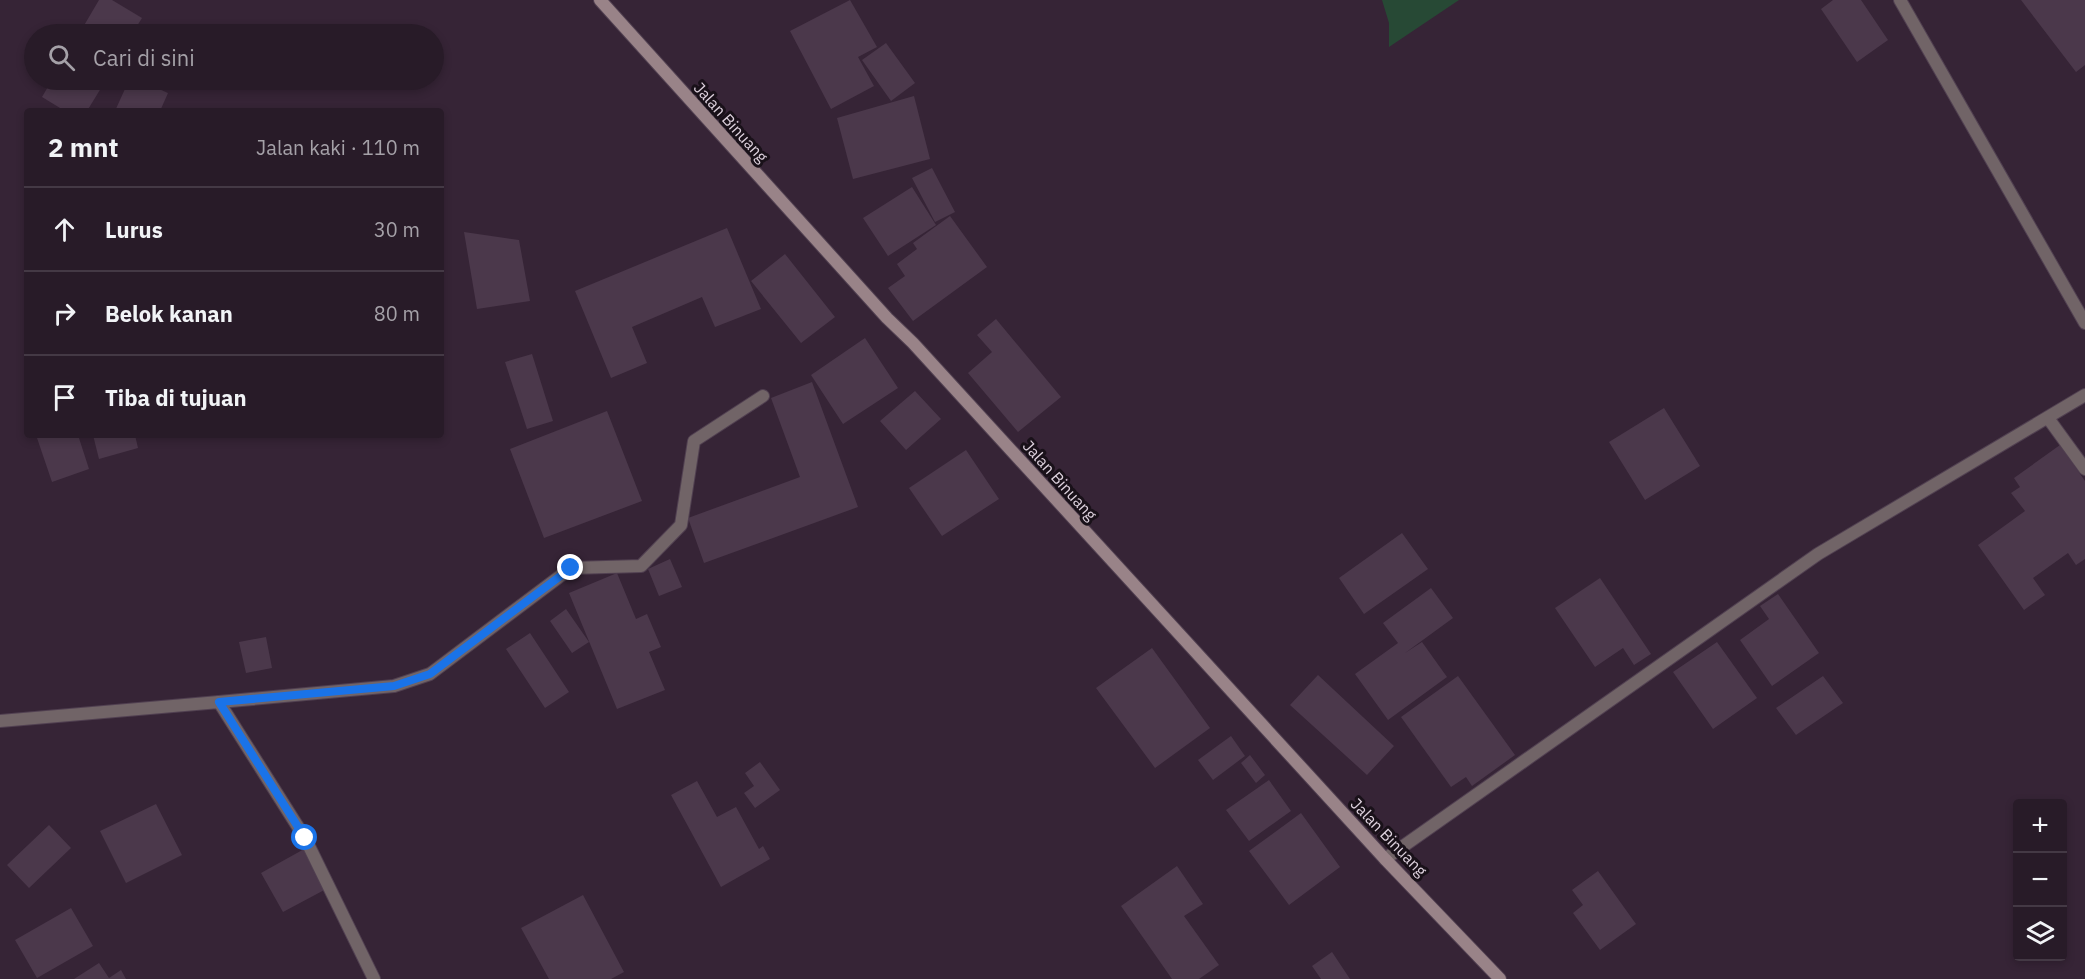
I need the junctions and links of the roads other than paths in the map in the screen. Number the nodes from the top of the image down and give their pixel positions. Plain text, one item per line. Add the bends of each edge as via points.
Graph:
1 (600, 0) edge
2 (1900, 0) edge
3 (2085, 323) edge
4 (2085, 395) edge
5 (763, 396) dead end
6 (2048, 418) junction
7 (2085, 469) edge
8 (219, 702) junction
9 (0, 721) edge
10 (1385, 859) junction
11 (374, 979) edge
12 (1500, 979) edge

1 - 10 main road, Jalan Binuang
2 - 3 street
4 - 6 street
5 - 8 street via 694,441 681,525 641,566 571,568 430,674 394,686
6 - 7 street
6 - 10 street via 1818,554
8 - 9 street
8 - 11 street via 305,838
10 - 12 main road, Jalan Binuang

